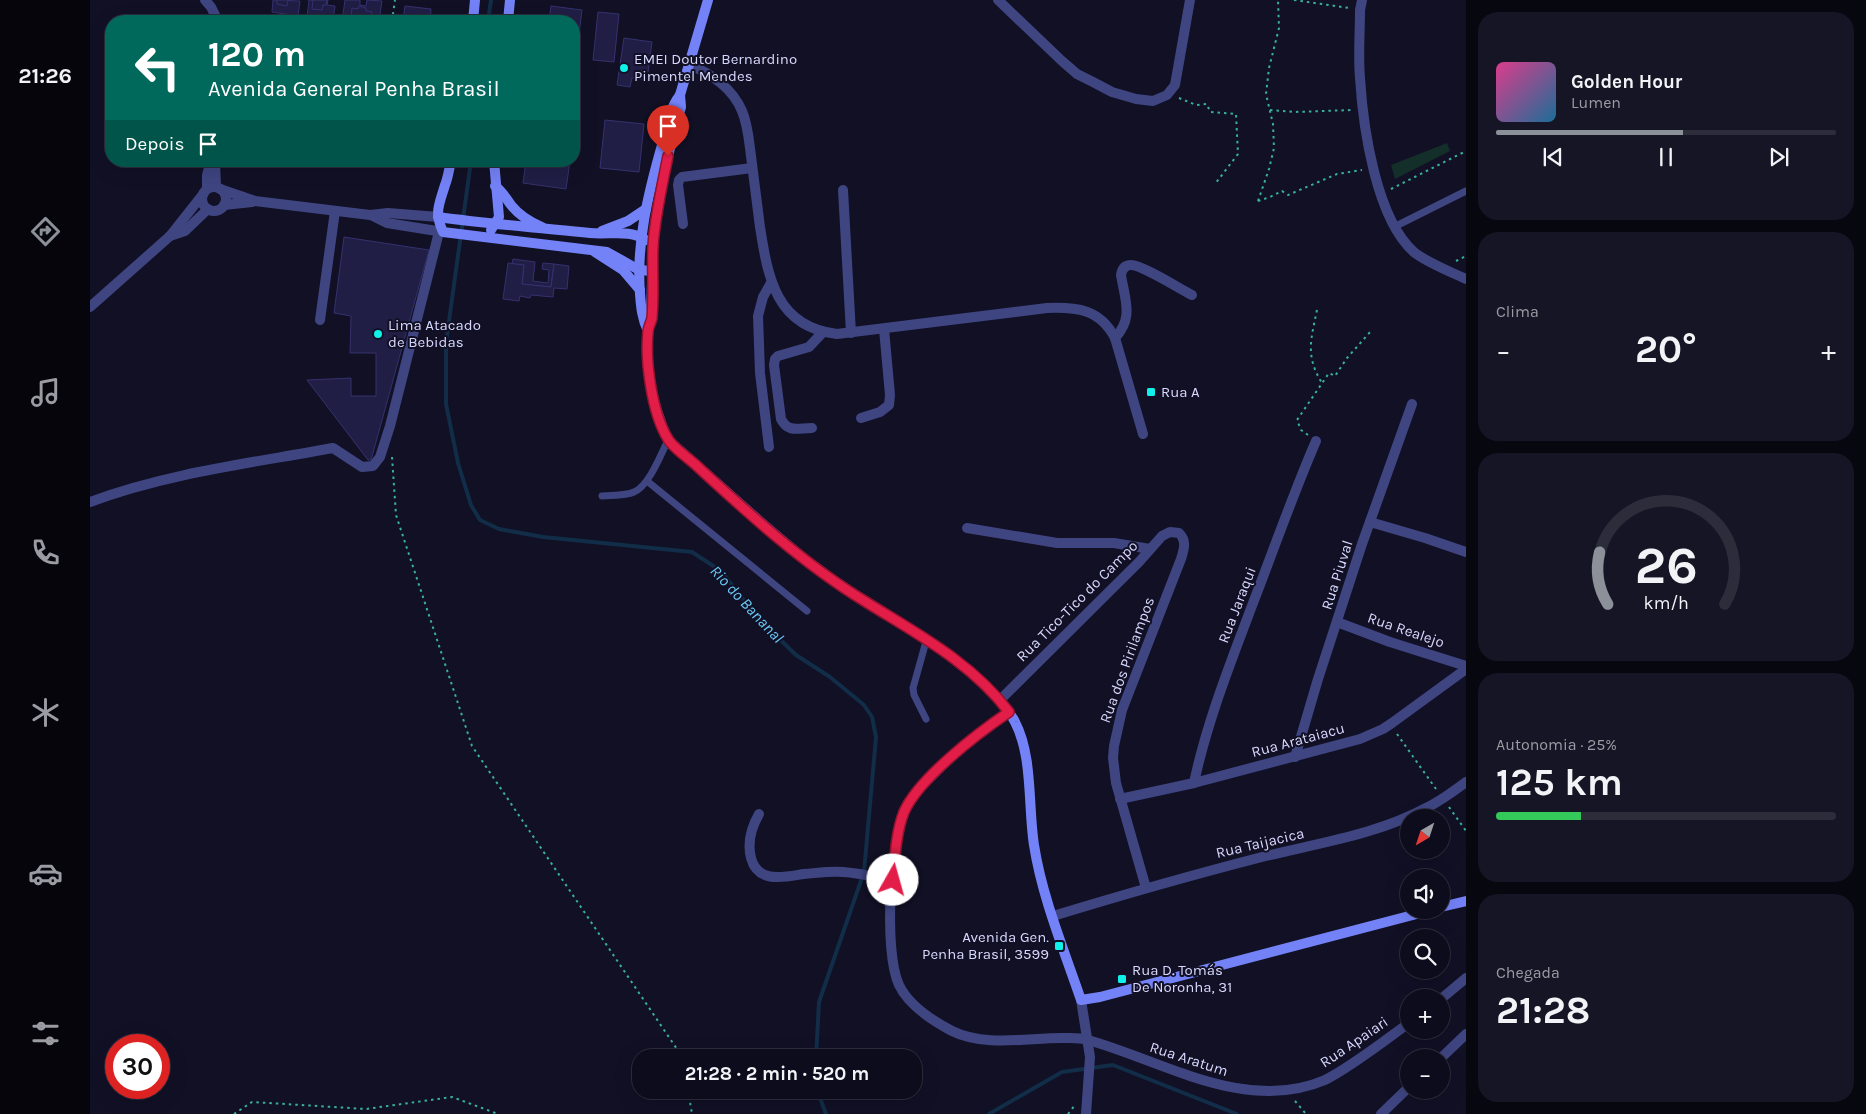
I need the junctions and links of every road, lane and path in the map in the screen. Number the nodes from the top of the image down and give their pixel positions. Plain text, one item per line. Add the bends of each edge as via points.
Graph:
1 (205, 0) edge
2 (395, 0) edge
3 (475, 0) edge
4 (510, 0) edge
5 (708, 0) edge
6 (998, 0) edge
7 (1190, 0) edge
8 (1278, 0) edge
9 (1294, 0) edge
10 (1361, 5) edge
11 (215, 15) edge
12 (393, 15) edge
13 (474, 15) edge
14 (509, 15) edge
15 (689, 65) junction
16 (1171, 91) junction
17 (680, 95) junction
18 (1362, 109) junction
19 (1269, 110) junction
20 (1466, 151) edge
21 (209, 167) edge
22 (214, 167) edge
23 (450, 167) edge
24 (494, 167) edge
25 (752, 168) junction
26 (1374, 169) junction
27 (1215, 184) dead end
28 (495, 186) junction
29 (212, 189) junction
30 (843, 190) dead end
31 (1466, 191) edge
32 (1381, 196) junction
33 (255, 201) junction
34 (224, 205) junction
35 (208, 209) junction
36 (646, 209) junction
37 (335, 211) junction
38 (370, 215) junction
39 (438, 218) junction
40 (682, 224) dead end
41 (494, 225) junction
42 (1394, 227) junction
43 (550, 229) junction
44 (442, 232) junction
45 (597, 234) junction
46 (170, 236) junction
47 (472, 236) junction
48 (641, 237) junction
49 (653, 244) junction
50 (592, 250) junction
51 (639, 270) junction
52 (652, 271) junction
53 (1466, 279) edge
54 (771, 283) junction
55 (640, 290) junction
56 (1192, 295) dead end
57 (90, 307) edge
58 (1317, 310) dead end
59 (320, 320) dead end
60 (884, 329) junction
61 (648, 331) junction
62 (1371, 331) dead end
63 (823, 332) junction
64 (851, 333) junction
65 (1115, 338) junction
66 (1322, 383) junction
67 (1412, 404) dead end
68 (861, 418) dead end
69 (812, 428) dead end
70 (1143, 434) dead end
71 (668, 440) junction
72 (1316, 441) joint
73 (769, 447) dead end
74 (392, 456) dead end
75 (646, 481) junction
76 (602, 496) dead end
77 (90, 502) edge
78 (1370, 522) junction
79 (967, 528) dead end
80 (1179, 533) joint
81 (1150, 549) junction
82 (1466, 552) edge
83 (807, 611) dead end
84 (1337, 622) junction
85 (926, 638) junction
86 (1466, 667) edge
87 (1000, 700) junction
88 (1009, 712) junction
89 (926, 719) dead end
90 (1392, 723) junction
91 (1295, 757) junction
92 (1466, 782) edge
93 (1194, 783) junction
94 (1444, 798) junction
95 (1120, 799) junction
96 (759, 814) dead end
97 (1466, 831) edge
98 (893, 880) junction
99 (1146, 888) junction
100 (1466, 900) edge
101 (1450, 904) edge
102 (1053, 916) junction
103 (1400, 918) edge
104 (1466, 978) edge
105 (1450, 991) edge
106 (1081, 1000) junction
107 (1400, 1029) edge
108 (1466, 1034) edge
109 (1086, 1039) junction
110 (677, 1049) edge
111 (1450, 1049) edge
112 (1286, 1093) junction
113 (1400, 1095) edge
114 (690, 1099) edge
115 (234, 1114) edge
116 (498, 1114) edge
117 (692, 1114) edge
118 (1086, 1114) edge
119 (1306, 1114) edge
120 (1380, 1114) edge

1 - 11 street
2 - 12 path
3 - 13 main road
4 - 14 main road
5 - 15 main road
6 - 16 street via 1062,61 1092,82 1136,99 1157,100
7 - 16 street via 1177,78
8 - 19 path via 1280,28 1267,86
9 - 10 path
10 - 18 street
15 - 17 main road
15 - 25 street via 716,79 736,99 747,127
16 - 27 path via 1188,102 1207,104 1210,112 1236,114 1238,154
17 - 36 main road via 673,104
17 - 49 main road via 681,107 663,181
18 - 19 path via 1336,112
18 - 26 street
19 - 26 path via 1274,148 1258,201 1282,190 1288,195 1336,174
20 - 32 path
21 - 29 street via 207,175
22 - 29 street
23 - 39 main road via 437,207
24 - 28 main road
25 - 40 street via 682,177 678,185
25 - 54 street
26 - 32 street
28 - 41 main road via 499,217
28 - 43 main road via 520,214
29 - 33 street
29 - 34 street via 225,194
29 - 35 street via 202,200
29 - 46 street
30 - 64 street
31 - 42 lane
32 - 42 street
33 - 34 street
33 - 37 street
34 - 35 street via 219,210
35 - 46 street via 185,231
36 - 45 main road via 628,221
36 - 48 main road
37 - 38 street
37 - 59 street
38 - 39 street via 388,213
38 - 44 street via 387,224
39 - 41 main road
39 - 44 main road
41 - 43 main road
41 - 47 main road via 488,232
42 - 53 street via 1415,253
43 - 45 main road
44 - 47 main road
44 - 77 street via 390,426 380,457 373,466 362,467 333,448 173,478
45 - 48 main road
46 - 57 street
47 - 50 main road
48 - 49 main road
48 - 51 main road
49 - 52 main road
50 - 51 main road via 607,252
50 - 55 main road via 623,270
51 - 52 main road
51 - 55 main road
52 - 61 main road via 652,319
54 - 63 street via 794,317
54 - 73 street via 758,316 760,372
55 - 61 main road via 642,320
56 - 65 street via 1139,267 1125,266 1121,275 1126,324
58 - 66 path via 1310,357
60 - 64 street
60 - 65 street via 1063,307 1076,308 1100,318
60 - 68 street via 889,405 880,412
61 - 71 main road via 652,392
62 - 66 path via 1335,376 1329,373
63 - 64 street
63 - 69 street via 809,347 778,356 774,365 780,419 784,426 789,429
65 - 70 street
66 - 72 path via 1297,420 1301,430
67 - 78 street, Rua Piuval
71 - 75 lane
71 - 85 main road via 813,565 865,602
72 - 93 street, Rua Jaraqui via 1235,650 1200,753
74 - 110 path via 396,514 472,746
75 - 76 lane via 633,493
75 - 83 lane
78 - 82 street
78 - 84 street, Rua Piuval
79 - 81 street via 1051,542 1114,543
80 - 81 street, Rua Tico-Tico do Campo via 1170,532 1162,536
80 - 95 street, Rua dos Pirilampos via 1185,546 1181,559 1144,649 1116,732 1113,758
81 - 87 street, Rua Tico-Tico do Campo
84 - 86 street, Rua Realejo
84 - 91 street, Rua Piuval
85 - 87 main road via 971,672
85 - 89 lane via 913,688
86 - 90 street, Rua Arataiacu
87 - 88 main road
88 - 98 street via 967,743 912,797 900,826
88 - 102 main road via 1016,723 1025,754 1034,846
90 - 91 street, Rua Arataiacu via 1360,739
90 - 94 path
91 - 93 street, Rua Arataiacu
92 - 94 street, Rua Taijacica
93 - 95 street, Rua Arataiacu
94 - 97 path
94 - 99 street, Rua Taijacica via 1402,819 1354,836
95 - 99 street, Rua dos Pirilampos
96 - 98 street via 749,840 749,851 759,872 767,876 778,878 843,872
98 - 109 street via 889,939 894,971 908,998 921,1010 955,1032 973,1037 992,1040
99 - 102 street, Rua Taijacica
100 - 101 main road
102 - 106 main road
103 - 106 main road
104 - 105 street
106 - 109 street
107 - 112 street, Rua Apaiari via 1330,1077
108 - 111 street
109 - 112 street, Rua Aratum via 1205,1081 1244,1091
109 - 118 street via 1090,1057
112 - 119 path
113 - 120 street
114 - 117 path
115 - 116 path via 252,1102 366,1108 452,1097

